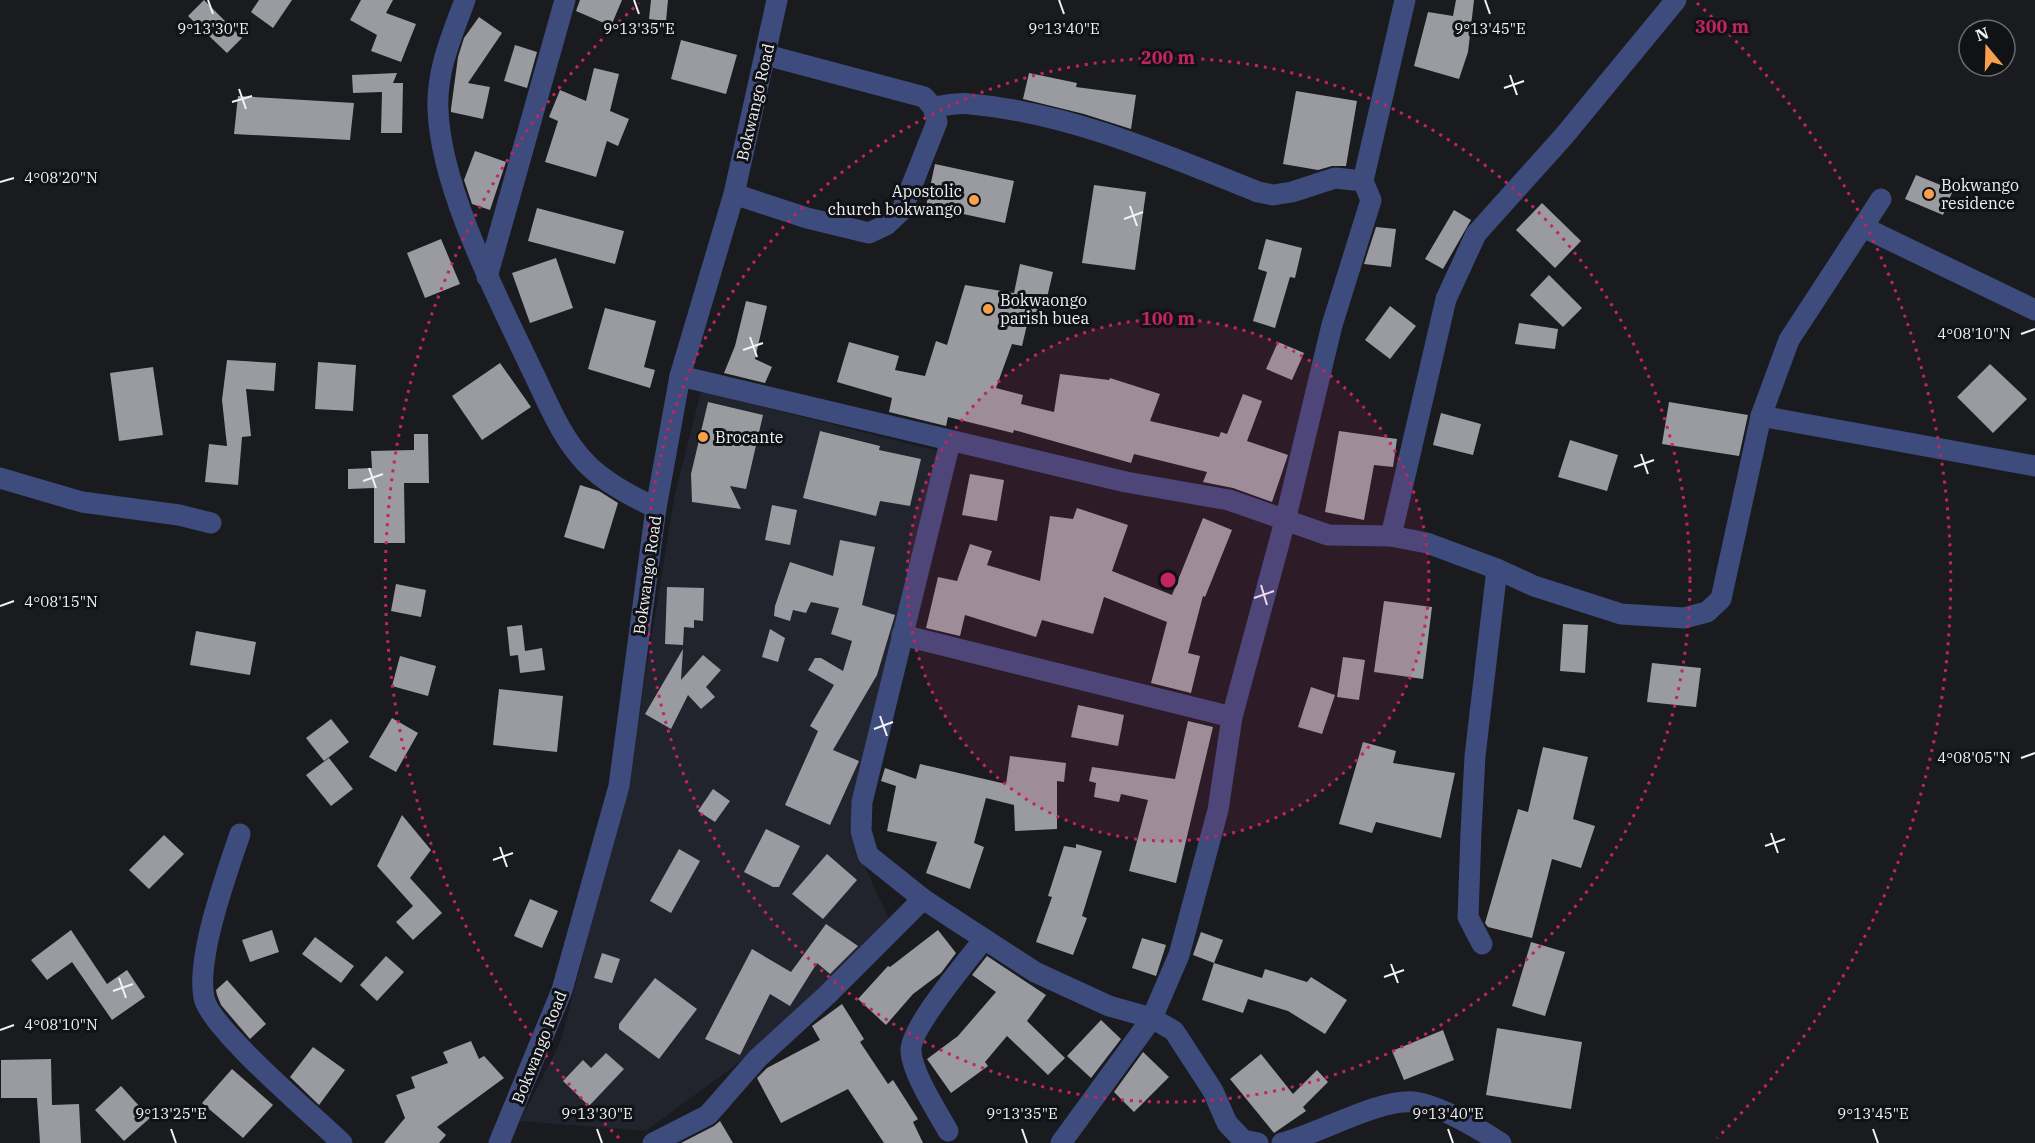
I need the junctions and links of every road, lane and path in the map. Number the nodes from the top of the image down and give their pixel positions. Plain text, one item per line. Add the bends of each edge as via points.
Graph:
1 (465, 0) edge
2 (566, 0) edge
3 (777, 0) edge
4 (1405, 0) edge
5 (1676, 0) edge
6 (766, 55) junction
7 (933, 107) junction
8 (1363, 181) junction
9 (734, 194) junction
10 (1881, 199) dead end
11 (1863, 227) junction
12 (487, 277) junction
13 (2035, 310) edge
14 (681, 376) junction
15 (1761, 416) junction
16 (950, 442) junction
17 (2035, 466) edge
18 (0, 478) edge
19 (656, 508) junction
20 (1285, 522) junction
21 (212, 523) dead end
22 (1391, 536) junction
23 (1497, 569) junction
24 (902, 635) junction
25 (1232, 717) junction
26 (240, 834) dead end
27 (923, 898) junction
28 (984, 939) junction
29 (1482, 944) dead end
30 (1152, 1018) junction
31 (948, 1131) dead end
32 (342, 1143) edge
33 (501, 1143) edge
34 (653, 1143) edge
35 (1061, 1143) edge
36 (1257, 1143) edge
37 (1282, 1143) edge
38 (1501, 1143) edge

1 - 12 street via 444,54 438,109 449,172
2 - 12 street
3 - 6 street, Bokwango Road
4 - 8 street
5 - 22 street via 1564,136 1476,234 1446,299
6 - 7 street via 924,97
6 - 9 street, Bokwango Road
7 - 8 street via 968,103 1042,116 1154,150 1274,195 1335,178
7 - 9 street via 937,122 902,210 886,225 869,233
8 - 20 street via 1371,200 1332,325
9 - 14 street, Bokwango Road
10 - 11 street
11 - 13 street
11 - 15 street via 1788,340
12 - 19 street via 560,426 584,461 631,496
14 - 16 street
14 - 19 street, Bokwango Road
15 - 17 street
15 - 23 street via 1721,599 1707,612 1684,618 1621,614 1534,586
16 - 20 street via 1126,482 1229,500
16 - 24 street
18 - 21 street via 82,501
19 - 33 street, Bokwango Road via 619,786 562,990
20 - 22 street via 1328,535
20 - 25 street
22 - 23 street via 1427,543
23 - 29 street via 1475,756 1469,874 1468,917
24 - 25 street
24 - 27 street via 862,802 861,831 868,855
25 - 30 street via 1218,810 1179,955
26 - 32 street via 216,909 202,975 204,1000 219,1027
27 - 28 street
27 - 34 street via 758,1058 708,1115
28 - 30 street via 1035,972 1109,1006
28 - 31 street via 916,1030 910,1050
30 - 35 street
30 - 36 street via 1174,1031 1192,1055 1227,1123 1243,1140
37 - 38 street via 1383,1106 1414,1102 1469,1122

